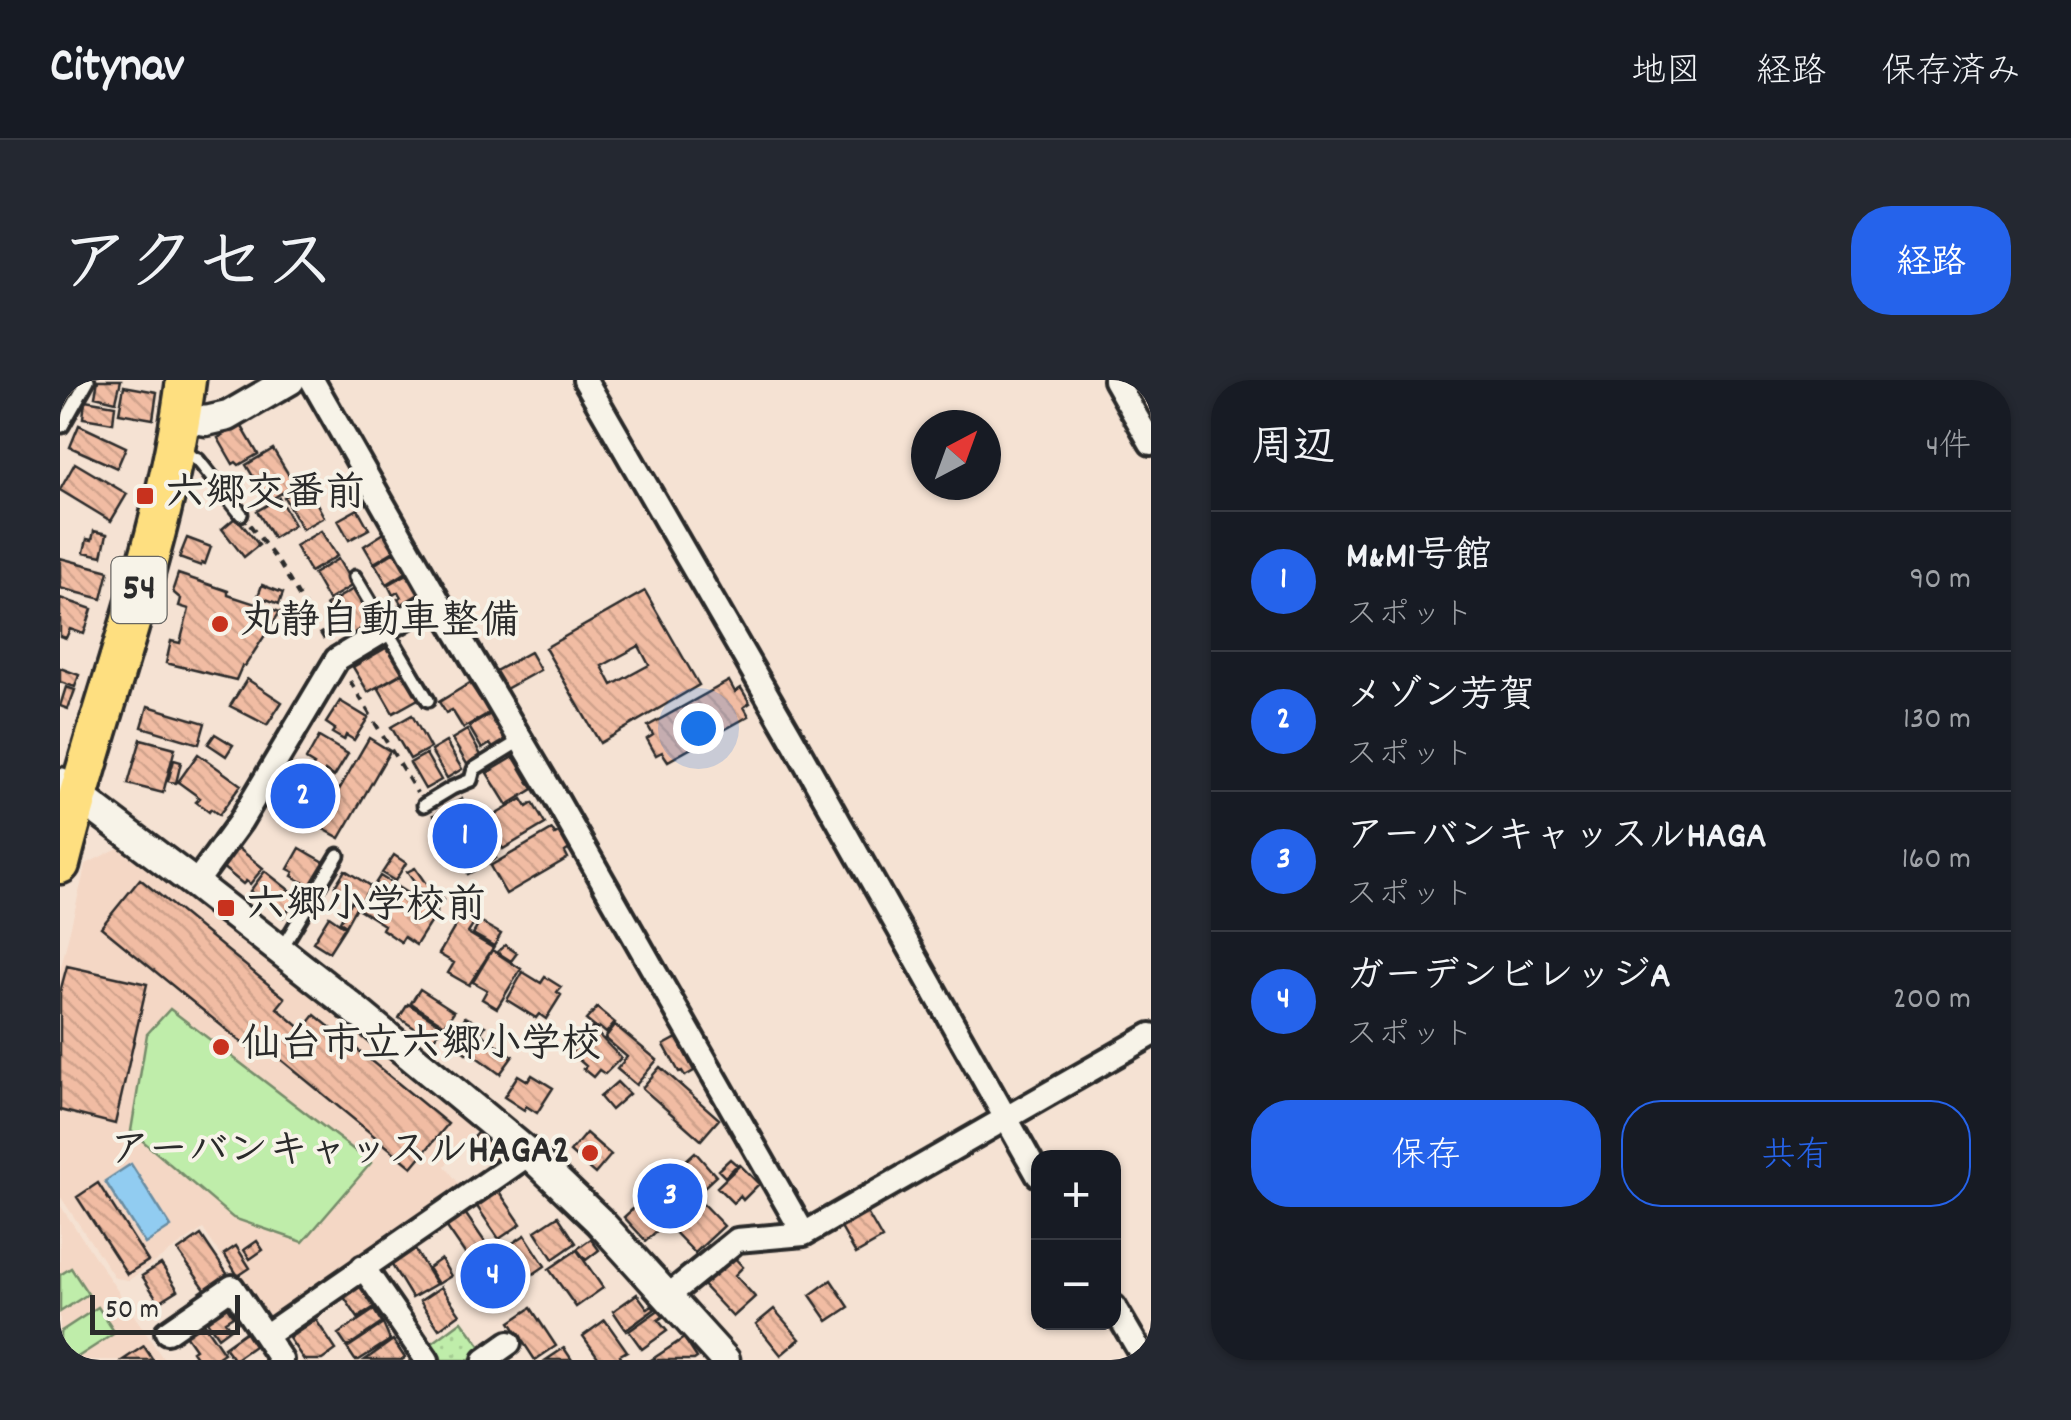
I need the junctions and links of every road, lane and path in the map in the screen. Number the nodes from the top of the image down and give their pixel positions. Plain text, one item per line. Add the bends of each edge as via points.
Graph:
1 (88, 380) edge
2 (290, 380) edge
3 (312, 380) edge
4 (585, 380) edge
5 (1115, 380) edge
6 (178, 403) edge
7 (62, 426) edge
8 (1151, 443) edge
9 (241, 514) joint
10 (355, 577) dead end
11 (438, 599) junction
12 (387, 629) junction
13 (337, 659) junction
14 (428, 700) dead end
15 (521, 740) junction
16 (69, 789) edge
17 (424, 805) joint
18 (338, 855) dead end
19 (60, 864) edge
20 (195, 884) junction
21 (280, 951) junction
22 (1151, 1035) edge
23 (1006, 1118) junction
24 (528, 1154) junction
25 (1031, 1162) edge
26 (804, 1234) junction
27 (363, 1267) junction
28 (668, 1296) junction
29 (1121, 1319) edge
30 (167, 1332) dead end
31 (265, 1336) junction
32 (509, 1343) dead end
33 (281, 1360) edge
34 (427, 1360) edge
35 (485, 1360) edge
36 (725, 1360) edge
37 (1144, 1360) edge

1 - 7 lane
2 - 6 street via 228,416 206,421
3 - 11 street
4 - 23 street
5 - 8 street
6 - 9 lane via 198,460
6 - 16 main road, 54 via 161,518
9 - 13 path via 279,562
10 - 12 lane
11 - 12 street
11 - 15 street
12 - 13 street
12 - 14 lane
13 - 17 path
13 - 20 street
15 - 17 lane via 474,769 471,780
15 - 26 street
16 - 19 main road, 54
16 - 20 street
18 - 21 lane
20 - 21 street
21 - 24 street
22 - 23 street
23 - 25 street
23 - 26 street
24 - 27 street
24 - 28 street
26 - 28 street via 737,1240
27 - 31 street
27 - 34 street
28 - 36 street
29 - 37 street
30 - 31 street via 232,1287
31 - 33 street
32 - 35 street

